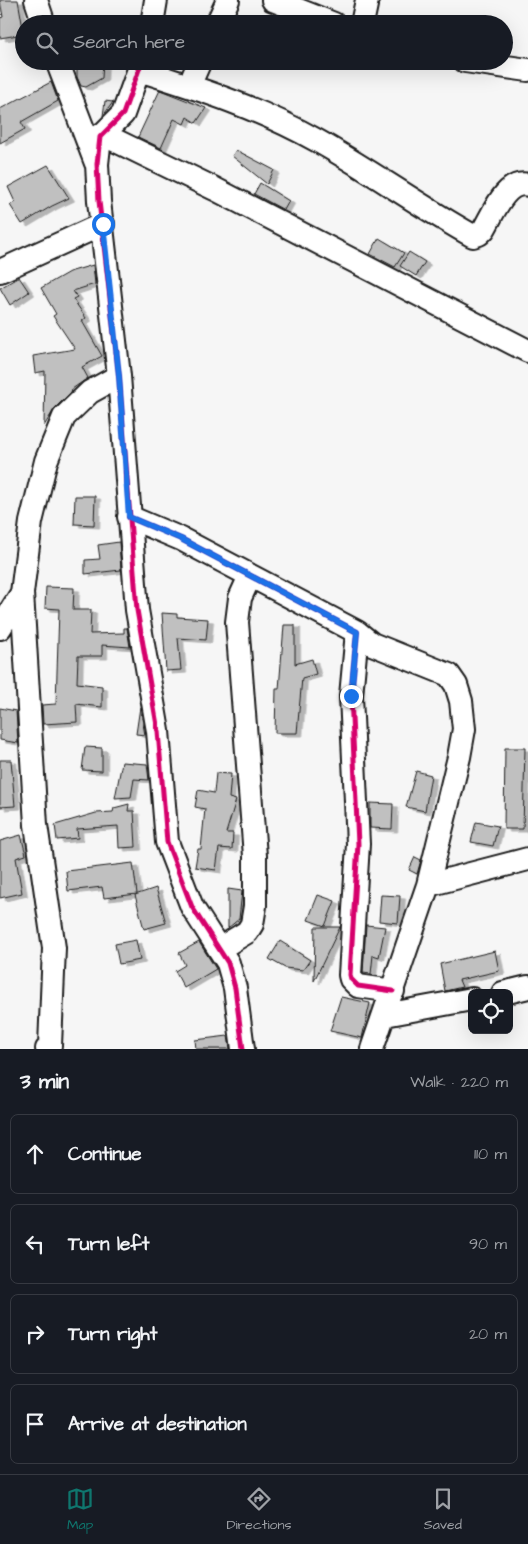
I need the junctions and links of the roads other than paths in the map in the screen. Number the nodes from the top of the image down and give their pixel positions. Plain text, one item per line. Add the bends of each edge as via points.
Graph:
1 (36, 0) edge
2 (156, 0) edge
3 (228, 0) edge
4 (273, 0) edge
5 (367, 0) edge
6 (41, 15) edge
7 (154, 15) edge
8 (222, 15) edge
9 (311, 15) edge
10 (364, 15) edge
11 (513, 68) edge
12 (60, 70) edge
13 (139, 70) edge
14 (150, 70) edge
15 (196, 70) edge
16 (528, 70) edge
17 (189, 86) junction
18 (102, 134) junction
19 (97, 164) junction
20 (528, 185) edge
21 (103, 224) junction
22 (0, 271) edge
23 (528, 351) edge
24 (119, 376) junction
25 (129, 517) junction
26 (250, 576) junction
27 (22, 593) junction
28 (0, 628) edge
29 (357, 632) junction
30 (528, 859) edge
31 (428, 884) junction
32 (219, 948) junction
33 (528, 988) edge
34 (393, 991) junction
35 (513, 991) edge
36 (468, 1000) edge
37 (385, 1015) junction
38 (47, 1049) edge
39 (243, 1049) edge
40 (372, 1049) edge

1 - 6 street
2 - 7 street
3 - 8 street
4 - 9 street
5 - 10 street
11 - 16 street
12 - 19 street
13 - 18 street via 123,114
14 - 17 street
15 - 17 street
17 - 20 street via 272,118 317,140 473,236 484,229 507,192 520,183
18 - 19 street
18 - 23 street
19 - 21 street
21 - 22 street
21 - 24 street
24 - 25 street
24 - 27 street via 90,392 64,417 46,462 34,513
25 - 26 street via 181,539
25 - 32 street via 137,610 158,731 166,842 192,907
26 - 29 street
26 - 32 street via 240,598 237,622 255,906 247,932
27 - 28 street
27 - 38 street via 36,826 54,948 52,1021
29 - 31 street via 364,640 381,648 449,675 461,701 464,729
29 - 34 street via 351,696 358,844 350,975 358,986
30 - 31 street
31 - 34 street
32 - 39 street via 228,963 235,988
33 - 35 street
34 - 37 street
36 - 37 street
37 - 40 street

